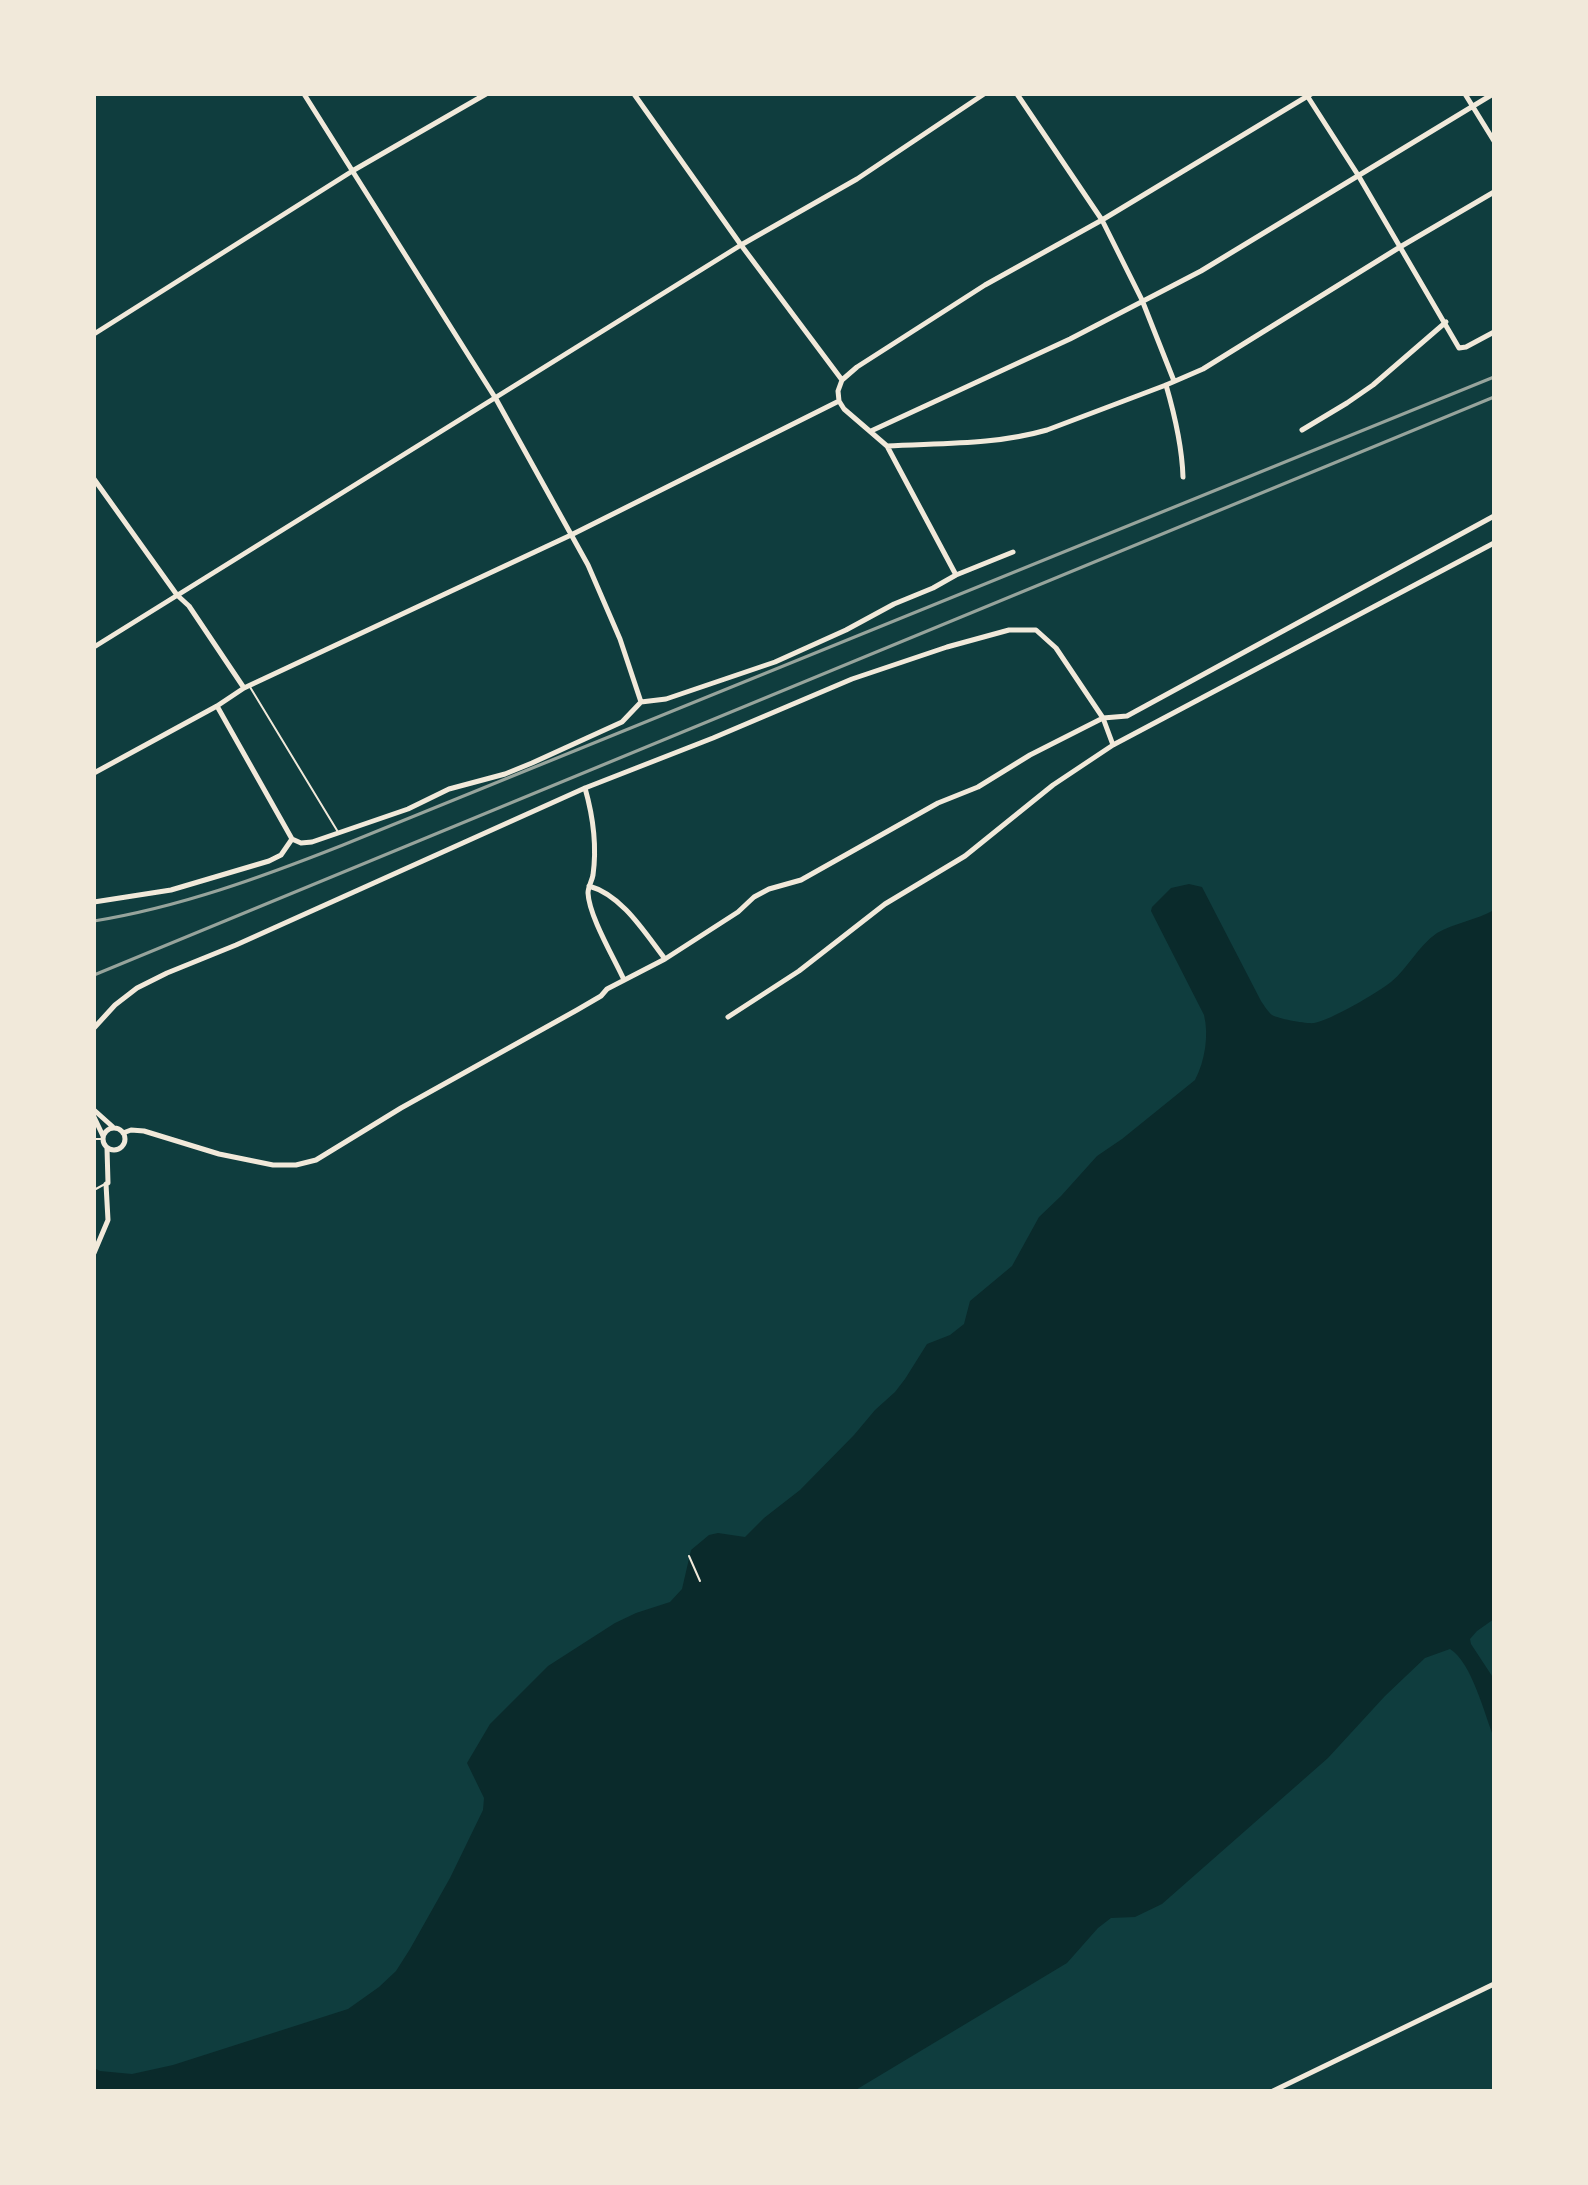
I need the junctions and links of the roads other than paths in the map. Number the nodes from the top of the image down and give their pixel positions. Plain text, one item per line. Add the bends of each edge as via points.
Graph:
1 (304, 94) edge
2 (486, 94) edge
3 (634, 94) edge
4 (984, 94) edge
5 (1017, 94) edge
6 (1465, 94) edge
7 (1493, 94) edge
8 (1308, 95) edge
9 (1472, 107) junction
10 (1494, 141) edge
11 (354, 170) junction
12 (1358, 175) junction
13 (1494, 192) edge
14 (1102, 220) junction
15 (741, 245) junction
16 (1400, 247) junction
17 (1142, 300) junction
18 (1446, 322) junction
19 (1494, 332) edge
20 (94, 334) edge
21 (842, 380) junction
22 (1174, 381) junction
23 (1166, 385) junction
24 (496, 399) junction
25 (839, 401) junction
26 (1302, 430) dead end
27 (871, 431) junction
28 (887, 446) junction
29 (1183, 477) dead end
30 (94, 479) edge
31 (1494, 516) edge
32 (571, 535) junction
33 (1494, 543) edge
34 (1013, 552) dead end
35 (956, 575) junction
36 (177, 595) junction
37 (94, 647) edge
38 (247, 687) junction
39 (641, 702) junction
40 (217, 706) junction
41 (1103, 718) junction
42 (1113, 745) junction
43 (94, 773) edge
44 (585, 788) junction
45 (338, 832) junction
46 (292, 839) junction
47 (589, 886) junction
48 (94, 902) edge
49 (665, 959) junction
50 (624, 980) junction
51 (728, 1017) dead end
52 (94, 1028) edge
53 (94, 1110) edge
54 (94, 1117) edge
55 (113, 1127) junction
56 (123, 1133) junction
57 (102, 1138) junction
58 (94, 1139) edge
59 (107, 1148) junction
60 (106, 1184) junction
61 (94, 1190) edge
62 (94, 1253) edge
63 (1494, 1984) edge
64 (1273, 2091) edge

1 - 11 street
2 - 11 street
3 - 15 street
4 - 15 street via 857,179
5 - 14 street
6 - 9 street
7 - 9 street
8 - 12 street
8 - 14 street
9 - 10 street
9 - 12 street
11 - 20 street
11 - 24 street
12 - 16 street
12 - 17 street via 1201,271
13 - 16 street
14 - 17 street
14 - 21 street via 985,285
15 - 21 street
15 - 24 street
16 - 18 street
16 - 22 street via 1203,369
17 - 22 street
17 - 27 street
18 - 19 street via 1459,348
18 - 26 street via 1373,385
21 - 25 street
22 - 23 street
23 - 28 street via 1026,436
23 - 29 street
24 - 32 street
24 - 36 street
25 - 27 street
25 - 32 street
27 - 28 street
28 - 35 street
30 - 36 street
31 - 41 street via 1127,716
32 - 38 street
32 - 39 street via 620,639
33 - 42 street
34 - 35 street
35 - 39 street via 775,662 666,699
36 - 37 street
36 - 38 street
38 - 40 street
38 - 45 lane
39 - 45 street via 622,722 518,769
40 - 43 street
40 - 46 street
41 - 42 street
41 - 44 street via 1056,648 1036,630 1009,630 852,679
41 - 49 street via 801,880 754,897
42 - 51 street via 965,856 885,904 799,971
44 - 47 street via 594,840
44 - 52 street via 167,973 137,988
45 - 46 street via 312,842
46 - 48 street via 269,861 171,890
47 - 49 street via 604,890
47 - 50 street via 594,915
49 - 50 street
50 - 56 street via 316,1160 273,1165 144,1131
53 - 55 street
54 - 57 street
55 - 56 street
55 - 57 street
56 - 59 street via 123,1147
57 - 58 lane
57 - 59 street
59 - 60 street
60 - 61 lane
60 - 62 street via 108,1220
63 - 64 street

